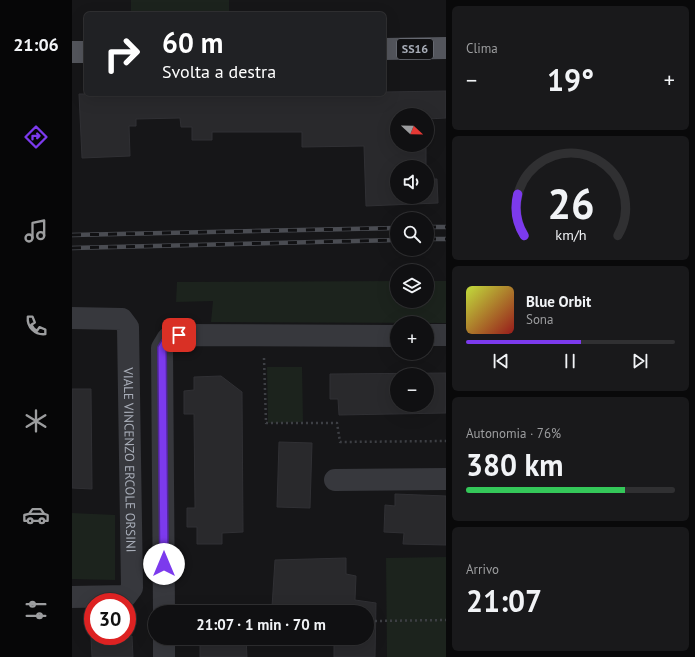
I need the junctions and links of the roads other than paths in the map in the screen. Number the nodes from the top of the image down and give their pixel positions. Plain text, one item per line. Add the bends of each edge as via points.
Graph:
1 (446, 48) edge
2 (386, 49) edge
3 (72, 52) edge
4 (84, 52) edge
5 (72, 318) edge
6 (390, 336) edge
7 (434, 336) edge
8 (446, 336) edge
9 (446, 479) edge
10 (335, 480) dead end
11 (72, 597) edge
12 (164, 605) edge
13 (164, 645) edge
14 (164, 657) edge

1 - 2 main road, SS16
3 - 4 main road
5 - 11 street, VIALE VINCENZO ERCOLE ORSINI via 122,319 128,327 132,588 126,596
6 - 12 street via 179,335 168,338 162,348
7 - 8 street
9 - 10 street
13 - 14 street

